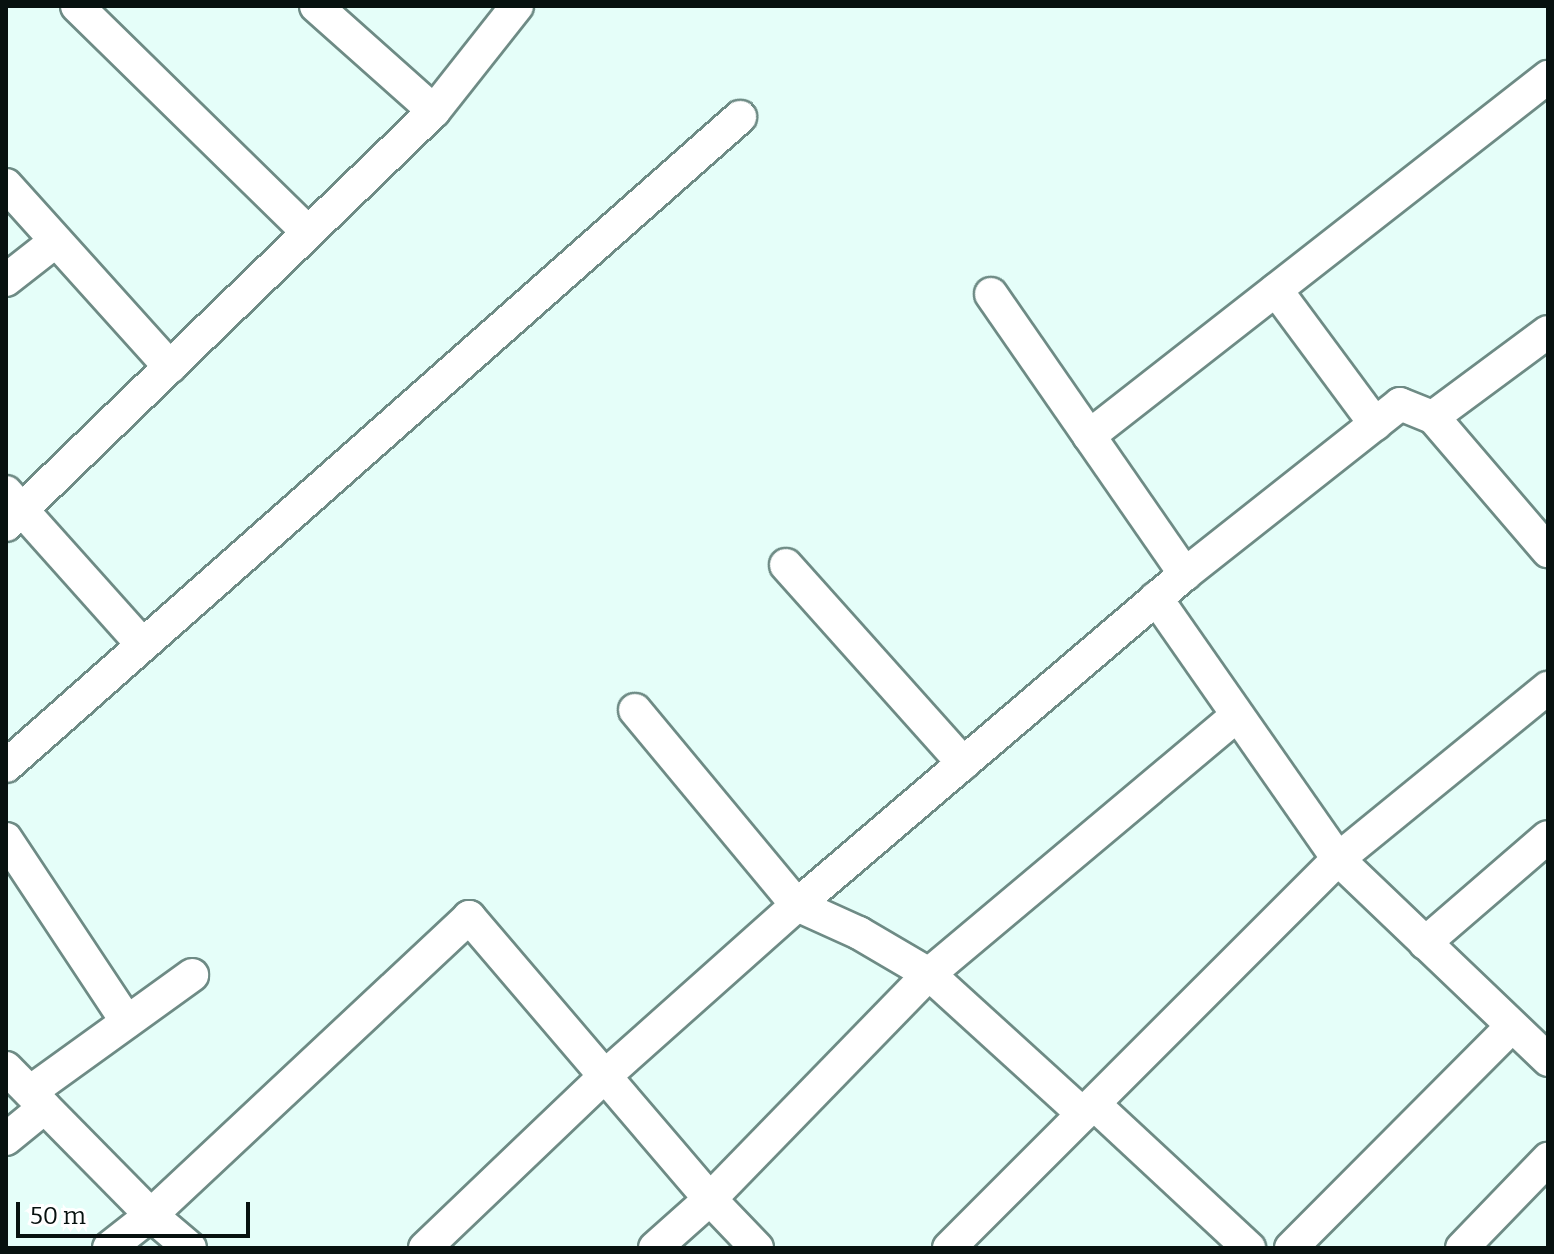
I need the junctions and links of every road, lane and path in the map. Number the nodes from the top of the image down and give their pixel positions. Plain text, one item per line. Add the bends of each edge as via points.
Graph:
1 (77, 6) edge
2 (316, 6) edge
3 (517, 6) edge
4 (1548, 77) edge
5 (434, 111) junction
6 (740, 117) dead end
7 (6, 185) edge
8 (308, 232) junction
9 (56, 241) junction
10 (6, 280) edge
11 (1276, 290) junction
12 (991, 294) dead end
13 (1548, 332) edge
14 (170, 367) junction
15 (1433, 417) junction
16 (1375, 424) junction
17 (1089, 436) junction
18 (11, 509) edge
19 (1548, 551) edge
20 (786, 565) dead end
21 (1185, 574) junction
22 (1156, 598) junction
23 (143, 645) junction
24 (1548, 688) edge
25 (635, 710) dead end
26 (1237, 716) junction
27 (963, 763) junction
28 (6, 766) edge
29 (1548, 837) edge
30 (6, 839) edge
31 (1338, 859) junction
32 (797, 905) junction
33 (1425, 943) junction
34 (929, 974) junction
35 (192, 975) dead end
36 (127, 1022) junction
37 (1512, 1026) junction
38 (1548, 1060) edge
39 (6, 1068) edge
40 (605, 1076) junction
41 (37, 1100) junction
42 (1088, 1109) junction
43 (6, 1139) edge
44 (1548, 1159) edge
45 (710, 1199) junction
46 (151, 1215) junction
47 (1303, 1244) edge
48 (109, 1248) edge
49 (190, 1248) edge
50 (425, 1248) edge
51 (655, 1248) edge
52 (757, 1248) edge
53 (949, 1248) edge
54 (1249, 1248) edge
55 (1462, 1248) edge

1 - 8 street
2 - 5 street
3 - 5 street
4 - 11 street
5 - 8 street
6 - 23 street
7 - 9 street
8 - 14 street
9 - 10 street
9 - 14 street
11 - 16 street
11 - 17 street
12 - 17 street
13 - 15 street
14 - 18 street
15 - 16 street via 1400,404
15 - 19 street
16 - 21 street
17 - 21 street
18 - 23 street
20 - 27 street
21 - 22 street
22 - 26 street
22 - 27 street
23 - 28 street
24 - 31 street
25 - 32 street
26 - 31 street
26 - 34 street
27 - 32 street
29 - 33 street
30 - 36 street
31 - 33 street
31 - 42 street
32 - 34 street
32 - 40 street
33 - 37 street
34 - 42 street
34 - 45 street
35 - 36 street
36 - 41 street
37 - 38 street
37 - 47 street
39 - 41 street
40 - 45 street
40 - 46 street via 469,917
40 - 50 street
41 - 43 street
41 - 46 street
42 - 53 street
42 - 54 street
44 - 55 street
45 - 51 street
45 - 52 street
46 - 48 street
46 - 49 street

